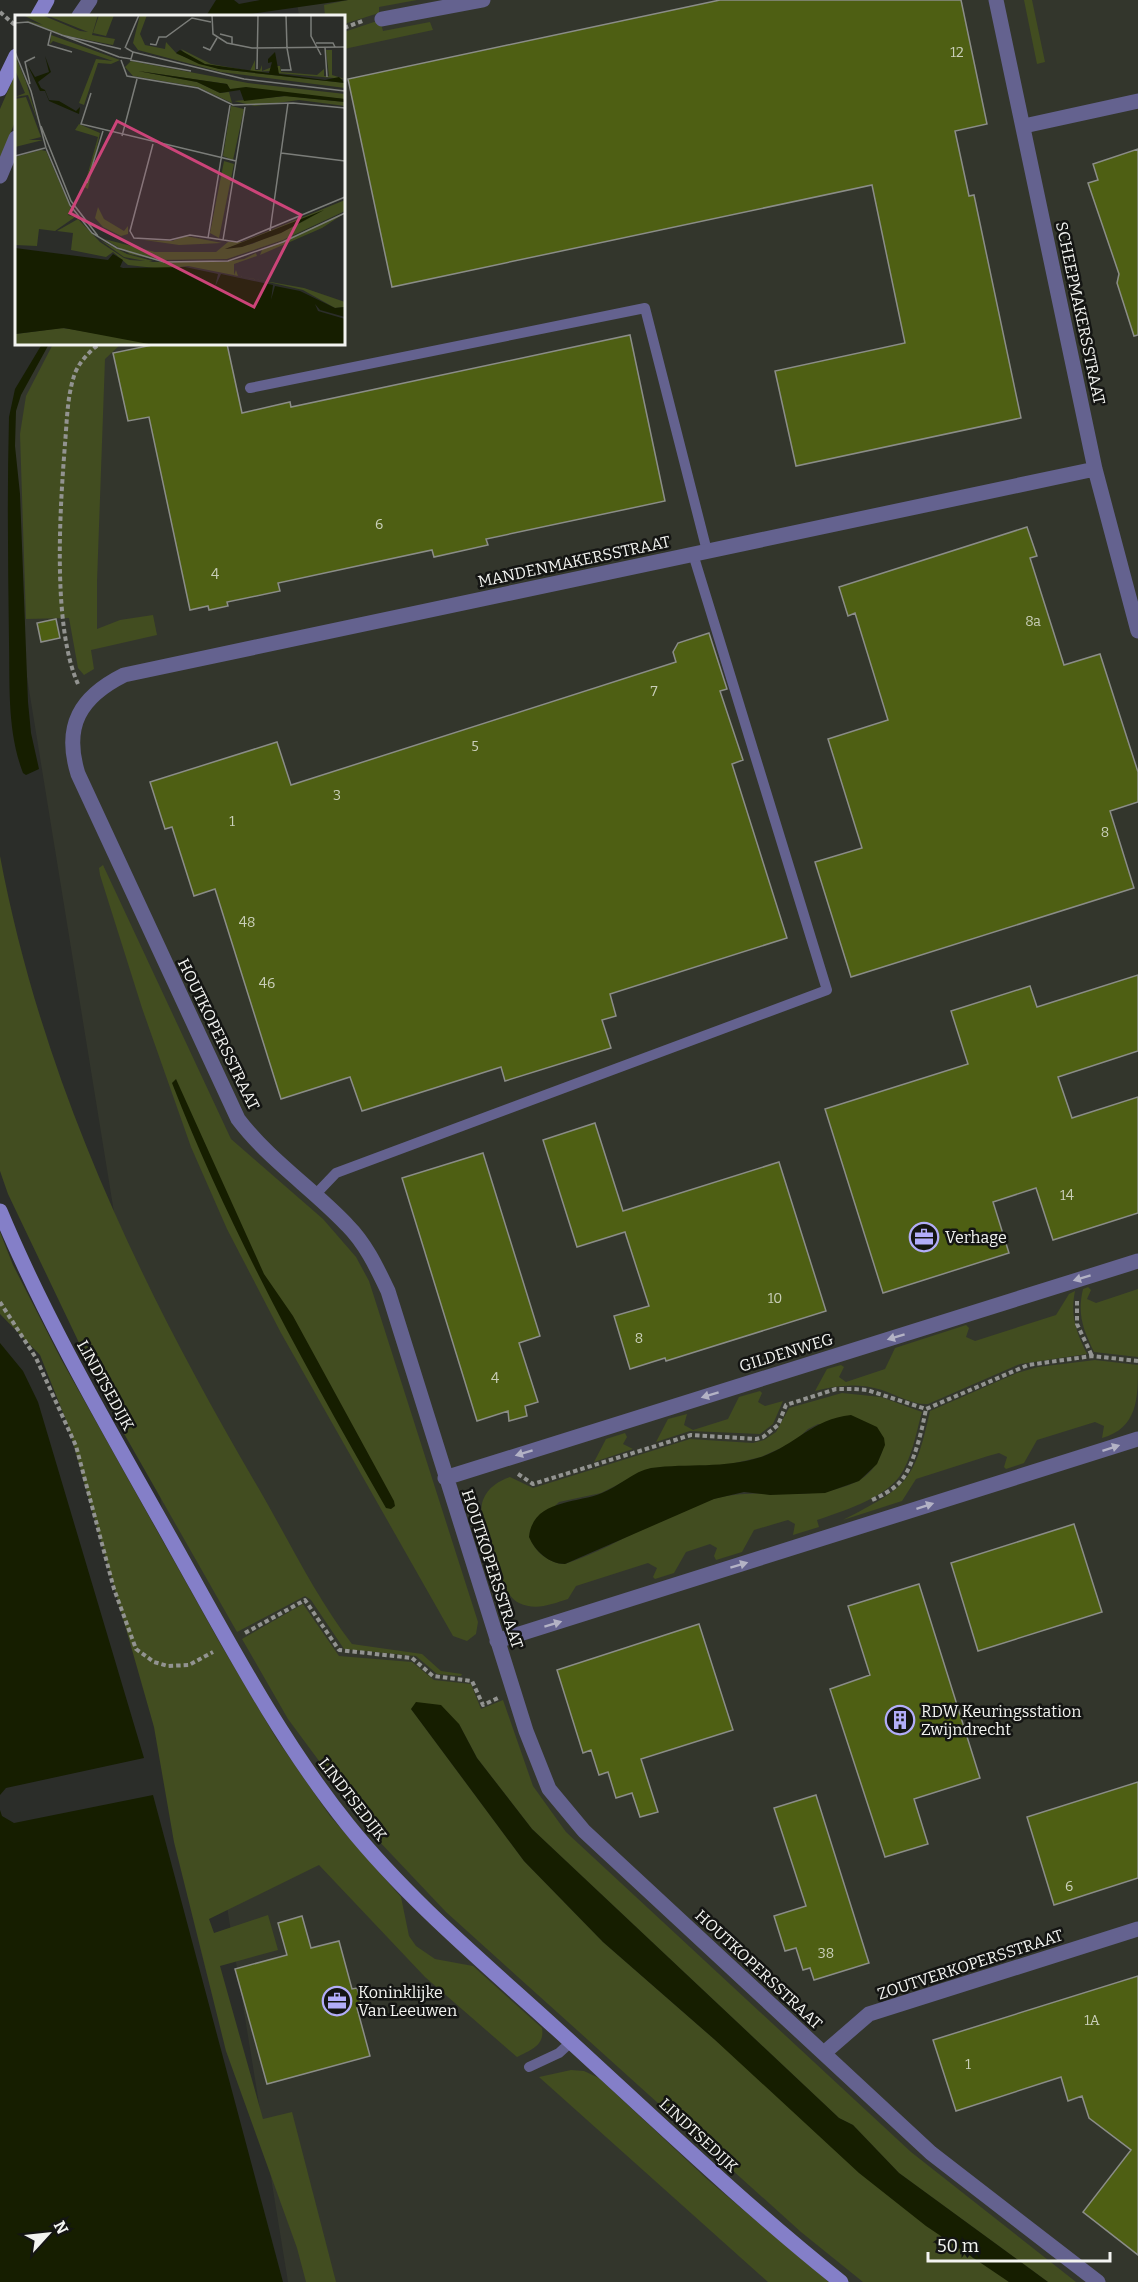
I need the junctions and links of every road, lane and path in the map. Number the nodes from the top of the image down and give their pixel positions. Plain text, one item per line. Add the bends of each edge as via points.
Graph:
1 (47, 0) edge
2 (90, 0) edge
3 (483, 0) edge
4 (996, 0) edge
5 (0, 12) edge
6 (39, 15) edge
7 (80, 15) edge
8 (382, 19) dead end
9 (15, 25) edge
10 (15, 58) edge
11 (0, 90) edge
12 (1138, 101) edge
13 (1024, 126) junction
14 (15, 140) edge
15 (0, 176) edge
16 (98, 345) edge
17 (250, 388) dead end
18 (1095, 469) junction
19 (700, 553) junction
20 (1138, 631) edge
21 (86, 701) junction
22 (77, 717) joint
23 (315, 1195) junction
24 (0, 1211) edge
25 (1138, 1261) edge
26 (1081, 1279) junction
27 (0, 1302) edge
28 (1092, 1356) junction
29 (1138, 1361) edge
30 (926, 1409) junction
31 (1138, 1439) edge
32 (509, 1458) junction
33 (445, 1478) junction
34 (866, 1504) dead end
35 (257, 1626) dead end
36 (497, 1641) junction
37 (229, 1642) junction
38 (514, 1692) junction
39 (1138, 1929) edge
40 (571, 2042) junction
41 (824, 2053) junction
42 (529, 2067) dead end
43 (841, 2282) edge
44 (1098, 2282) edge

1 - 6 street
2 - 7 street
3 - 8 street
4 - 13 street, SCHEEPMAKERSSTRAAT
5 - 9 path
10 - 11 street
12 - 13 street
13 - 18 street, SCHEEPMAKERSSTRAAT
14 - 15 street
16 - 21 path via 75,374 62,481 61,606 72,670
17 - 19 lane via 645,308
18 - 19 street, MANDENMAKERSSTRAAT
18 - 20 street, SCHEEPMAKERSSTRAAT
19 - 21 street, MANDENMAKERSSTRAAT via 124,675 102,686
19 - 23 lane via 827,990 336,1173
21 - 22 street, MANDENMAKERSSTRAAT
22 - 23 street, HOUTKOPERSSTRAAT via 72,741 78,774 225,1095 254,1140
23 - 33 street, HOUTKOPERSSTRAAT via 367,1250 388,1292
24 - 37 street, LINDTSEDIJK via 62,1341
25 -> 26 street, GILDENWEG
26 - 28 path via 1077,1324
26 -> 32 street, GILDENWEG
27 - 37 path via 36,1358 76,1446 114,1589 136,1649 154,1662 189,1665
28 - 29 path
28 - 30 path via 1015,1369
30 - 32 path via 867,1390 836,1389 786,1405 778,1425 756,1439 691,1435 533,1484 519,1476
30 - 34 path via 904,1478
36 -> 31 street
32 - 33 street, GILDENWEG
33 - 36 street, HOUTKOPERSSTRAAT
35 - 38 path via 305,1600 339,1650 412,1658 433,1676 472,1681 483,1705
36 - 38 street, HOUTKOPERSSTRAAT
37 - 40 street, LINDTSEDIJK via 300,1759 368,1849 440,1922
38 - 41 street, HOUTKOPERSSTRAAT via 549,1789 584,1831
39 - 41 street, ZOUTVERKOPERSSTRAAT via 869,2014
40 - 42 lane via 560,2053
40 - 43 street, LINDTSEDIJK via 776,2229
41 - 44 street, HOUTKOPERSSTRAAT via 931,2153

